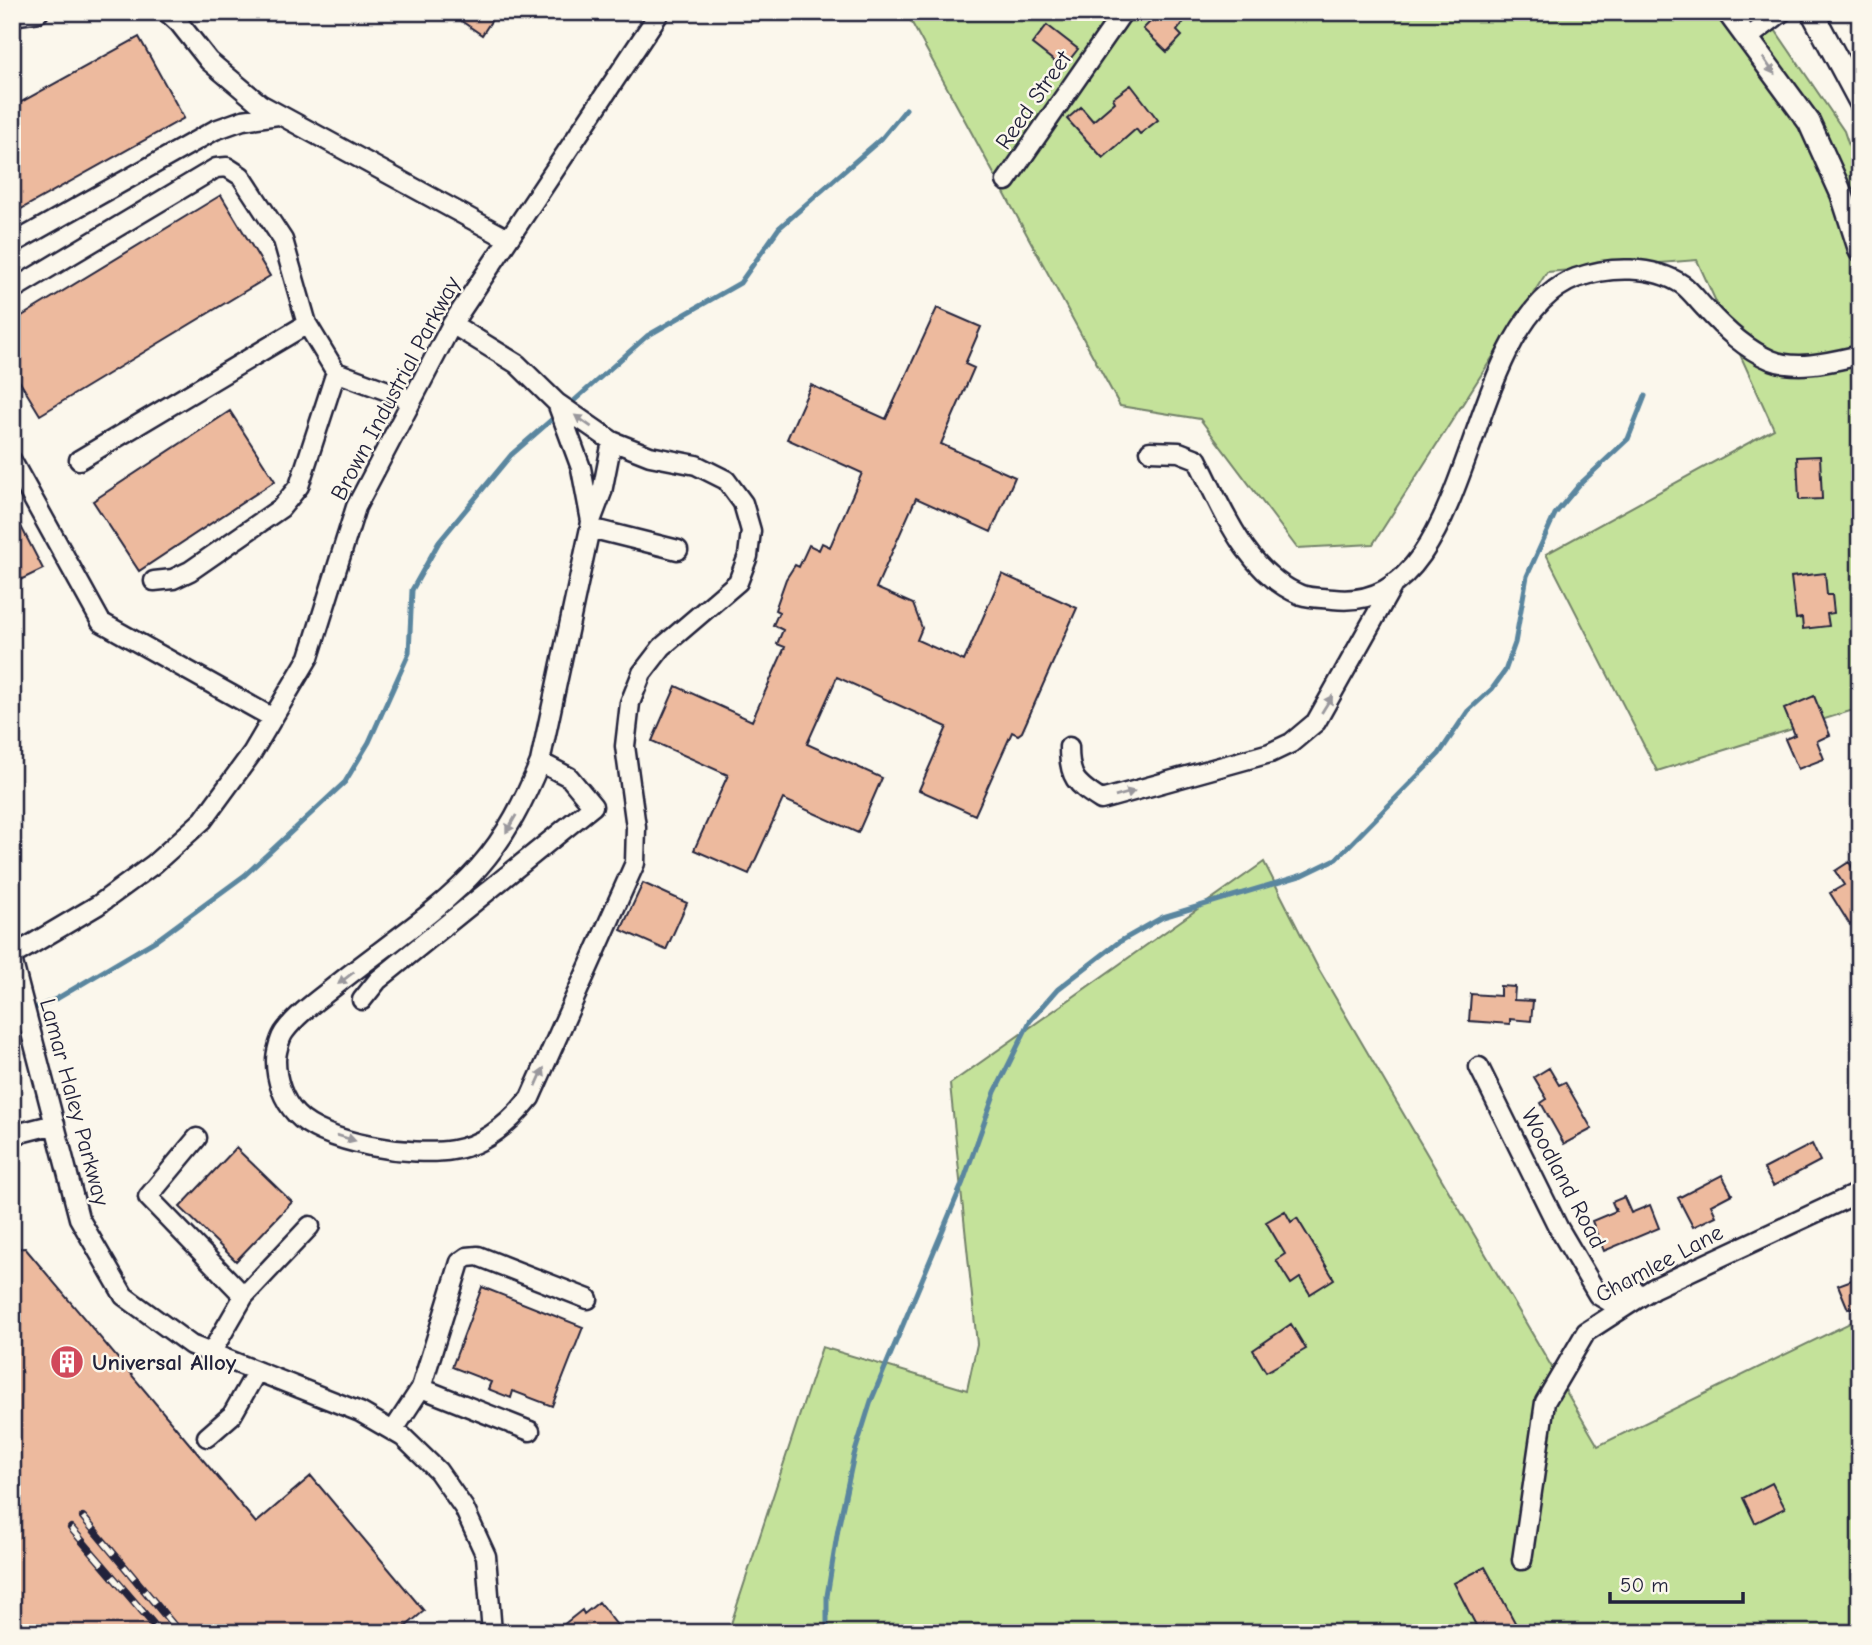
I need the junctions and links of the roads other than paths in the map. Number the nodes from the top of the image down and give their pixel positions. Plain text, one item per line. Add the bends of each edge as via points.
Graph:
1 (39, 12) edge
2 (167, 12) edge
3 (660, 12) edge
4 (1124, 12) edge
5 (1728, 12) edge
6 (1782, 12) edge
7 (1812, 12) edge
8 (12, 16) edge
9 (1749, 37) junction
10 (1860, 102) edge
11 (278, 115) junction
12 (1006, 181) dead end
13 (508, 239) junction
14 (12, 244) edge
15 (1860, 251) edge
16 (12, 290) edge
17 (307, 324) junction
18 (452, 324) junction
19 (1860, 355) edge
20 (336, 372) junction
21 (412, 400) junction
22 (557, 403) junction
23 (612, 441) junction
24 (1150, 451) dead end
25 (79, 460) dead end
26 (12, 461) edge
27 (591, 524) junction
28 (678, 550) dead end
29 (154, 581) dead end
30 (1395, 581) junction
31 (273, 718) junction
32 (1069, 747) dead end
33 (540, 762) junction
34 (12, 957) edge
35 (362, 1000) dead end
36 (1479, 1067) dead end
37 (55, 1124) junction
38 (12, 1135) edge
39 (197, 1138) dead end
40 (1860, 1192) edge
41 (310, 1226) dead end
42 (1654, 1288) junction
43 (244, 1296) junction
44 (588, 1299) dead end
45 (211, 1353) junction
46 (257, 1371) junction
47 (421, 1388) junction
48 (393, 1431) junction
49 (530, 1431) dead end
50 (207, 1437) dead end
51 (1522, 1560) dead end
52 (492, 1633) edge

1 - 8 street
2 - 11 street via 227,78
3 - 13 street, Brown Industrial Parkway
4 - 12 street, Reed Street
5 - 9 main road
6 - 9 street
7 - 10 main road
9 -> 15 main road via 1808,122 1842,195
11 - 13 street
11 - 14 street via 215,130
13 - 18 street, Brown Industrial Parkway
16 - 17 street via 216,168 227,167 242,176 283,240
17 - 20 street
17 - 25 street
18 - 21 street, Brown Industrial Parkway
18 - 22 street via 517,364
19 - 30 street via 1818,364 1773,361 1740,342 1684,286 1654,272 1612,269 1574,279 1540,301 1514,338 1436,529 1410,571
20 - 21 street
20 - 29 street via 299,486 281,508 190,571
21 - 31 street, Brown Industrial Parkway via 356,508 309,657
23 -> 22 street
22 - 27 street via 581,468
23 - 27 street
33 -> 23 street via 523,804 478,868 283,1032 275,1060 282,1097 297,1116 322,1130 373,1146 414,1152 453,1150 478,1142 511,1121 530,1098 635,863 636,827 625,746 642,673 662,647 738,582 748,556 751,531 743,503 726,480 696,464 650,456
24 - 30 street via 1179,452 1198,459 1232,527 1263,570 1302,595 1347,600 1383,590
26 - 31 street via 101,622
27 - 28 street
27 - 33 street
32 -> 30 street via 1069,769 1074,778 1101,800 1270,753 1291,743 1316,722
31 - 34 street, Brown Industrial Parkway via 203,820 98,905
33 - 35 street via 569,777 593,806 378,981
34 - 37 street, Lamar Haley Parkway
36 - 42 street, Woodland Road via 1558,1227 1598,1295 1608,1301
37 - 38 street
37 - 45 street, Lamar Haley Parkway via 79,1218 124,1296 191,1345
39 - 43 street via 148,1197
40 - 42 street, Chamlee Lane
41 - 43 street
42 - 51 street, Chamlee Lane via 1586,1332 1545,1402
43 - 45 street
44 - 47 street via 478,1256 467,1257 460,1262
45 - 46 street, Lamar Haley Parkway
46 - 48 street, Lamar Haley Parkway via 360,1412
46 - 50 street via 232,1415
47 - 48 street
47 - 49 street
48 - 52 street, Lamar Haley Parkway via 438,1471 464,1508 486,1556

